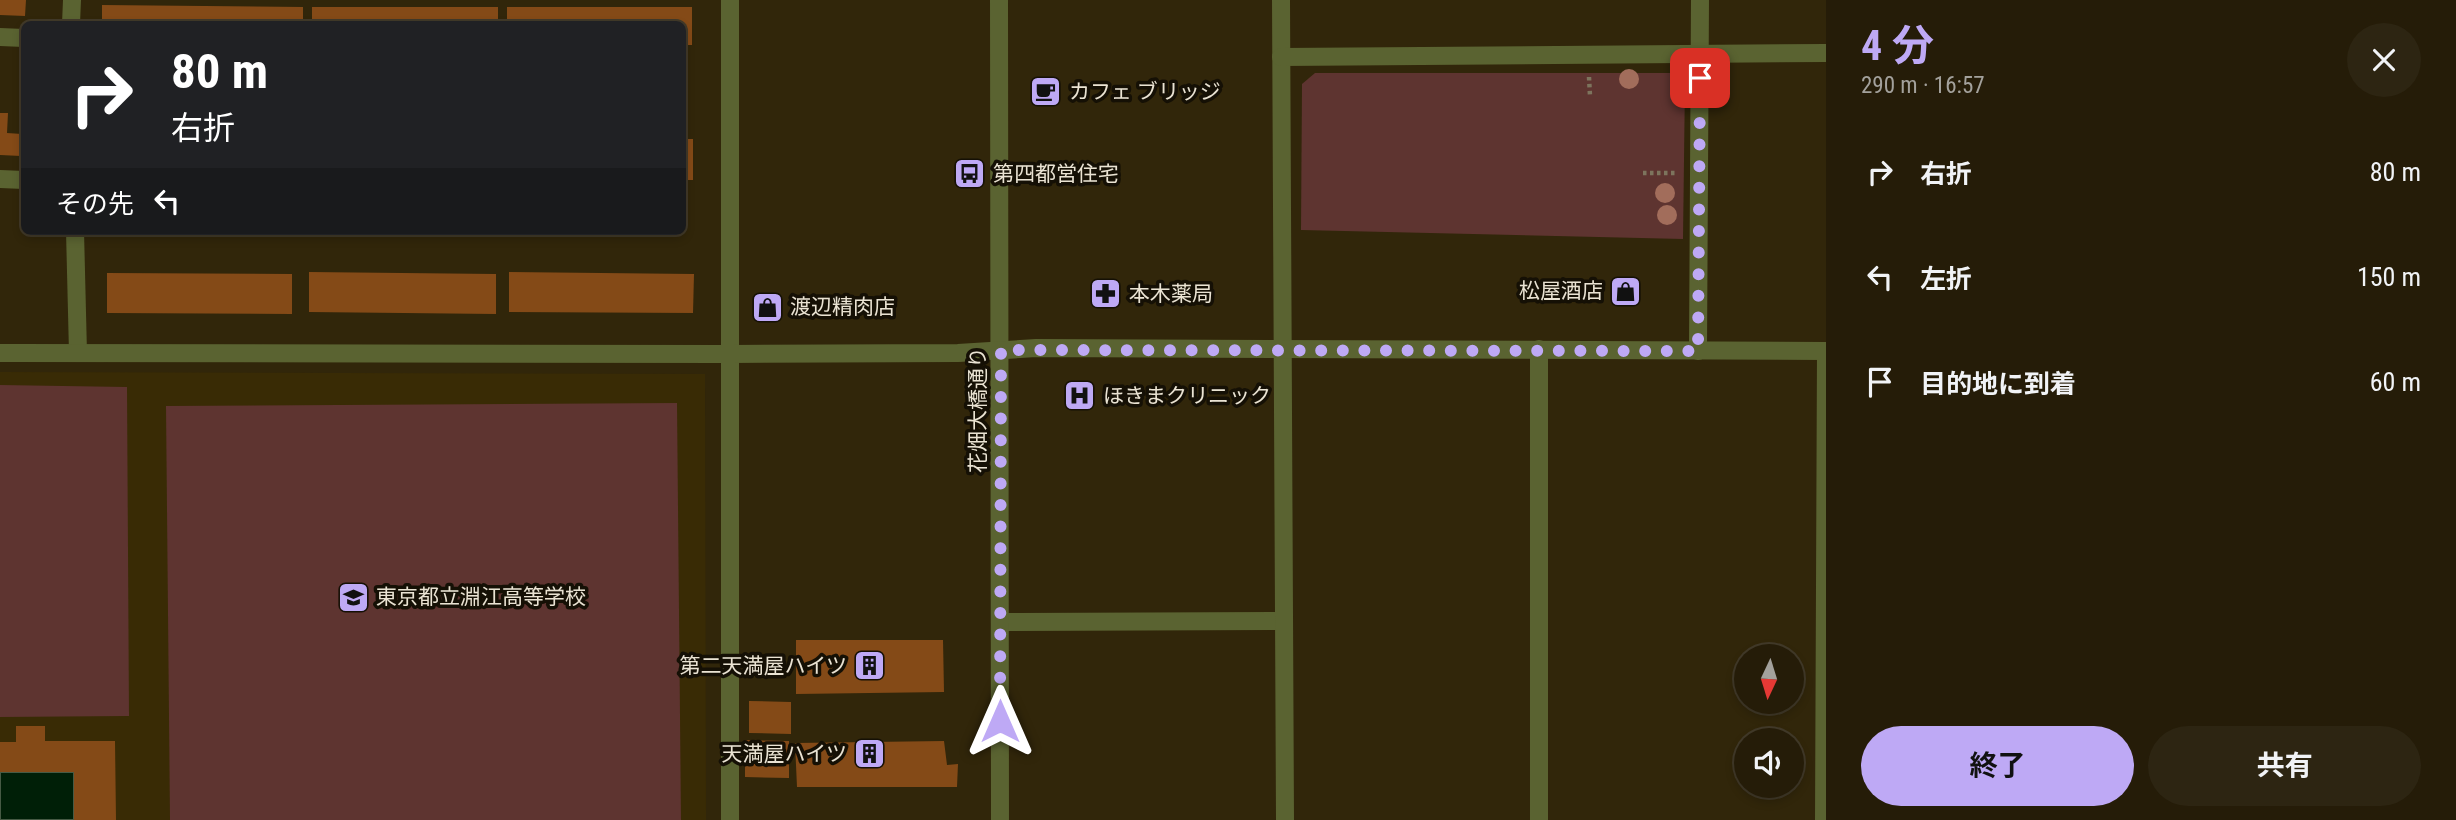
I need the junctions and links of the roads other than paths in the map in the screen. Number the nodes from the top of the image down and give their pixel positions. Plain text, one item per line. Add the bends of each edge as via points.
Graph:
1 (72, 0) edge
2 (730, 0) edge
3 (999, 0) edge
4 (1281, 0) edge
5 (1700, 0) edge
6 (71, 21) edge
7 (0, 37) edge
8 (21, 38) edge
9 (1826, 53) edge
10 (1700, 54) junction
11 (1281, 57) junction
12 (0, 179) edge
13 (21, 180) edge
14 (75, 235) edge
15 (1539, 349) junction
16 (1001, 350) junction
17 (1282, 350) junction
18 (1698, 351) junction
19 (1826, 351) edge
20 (0, 353) edge
21 (78, 353) junction
22 (730, 354) junction
23 (1284, 621) junction
24 (1000, 622) junction
25 (730, 820) edge
26 (1000, 820) edge
27 (1285, 820) edge
28 (1539, 820) edge
29 (1824, 820) edge

1 - 6 street
2 - 22 street
3 - 16 street, 花畑大橋通り
4 - 11 street
5 - 10 street
7 - 8 street
9 - 10 street
10 - 11 street
10 - 18 street
11 - 17 street
12 - 13 street
14 - 21 street
15 - 17 street
15 - 18 street
15 - 28 street
16 - 17 street
16 - 22 street
16 - 24 street, 花畑大橋通り
17 - 23 street
18 - 19 street
19 - 29 street
20 - 21 street
21 - 22 street
22 - 25 street
23 - 24 street
23 - 27 street
24 - 26 street, 花畑大橋通り

